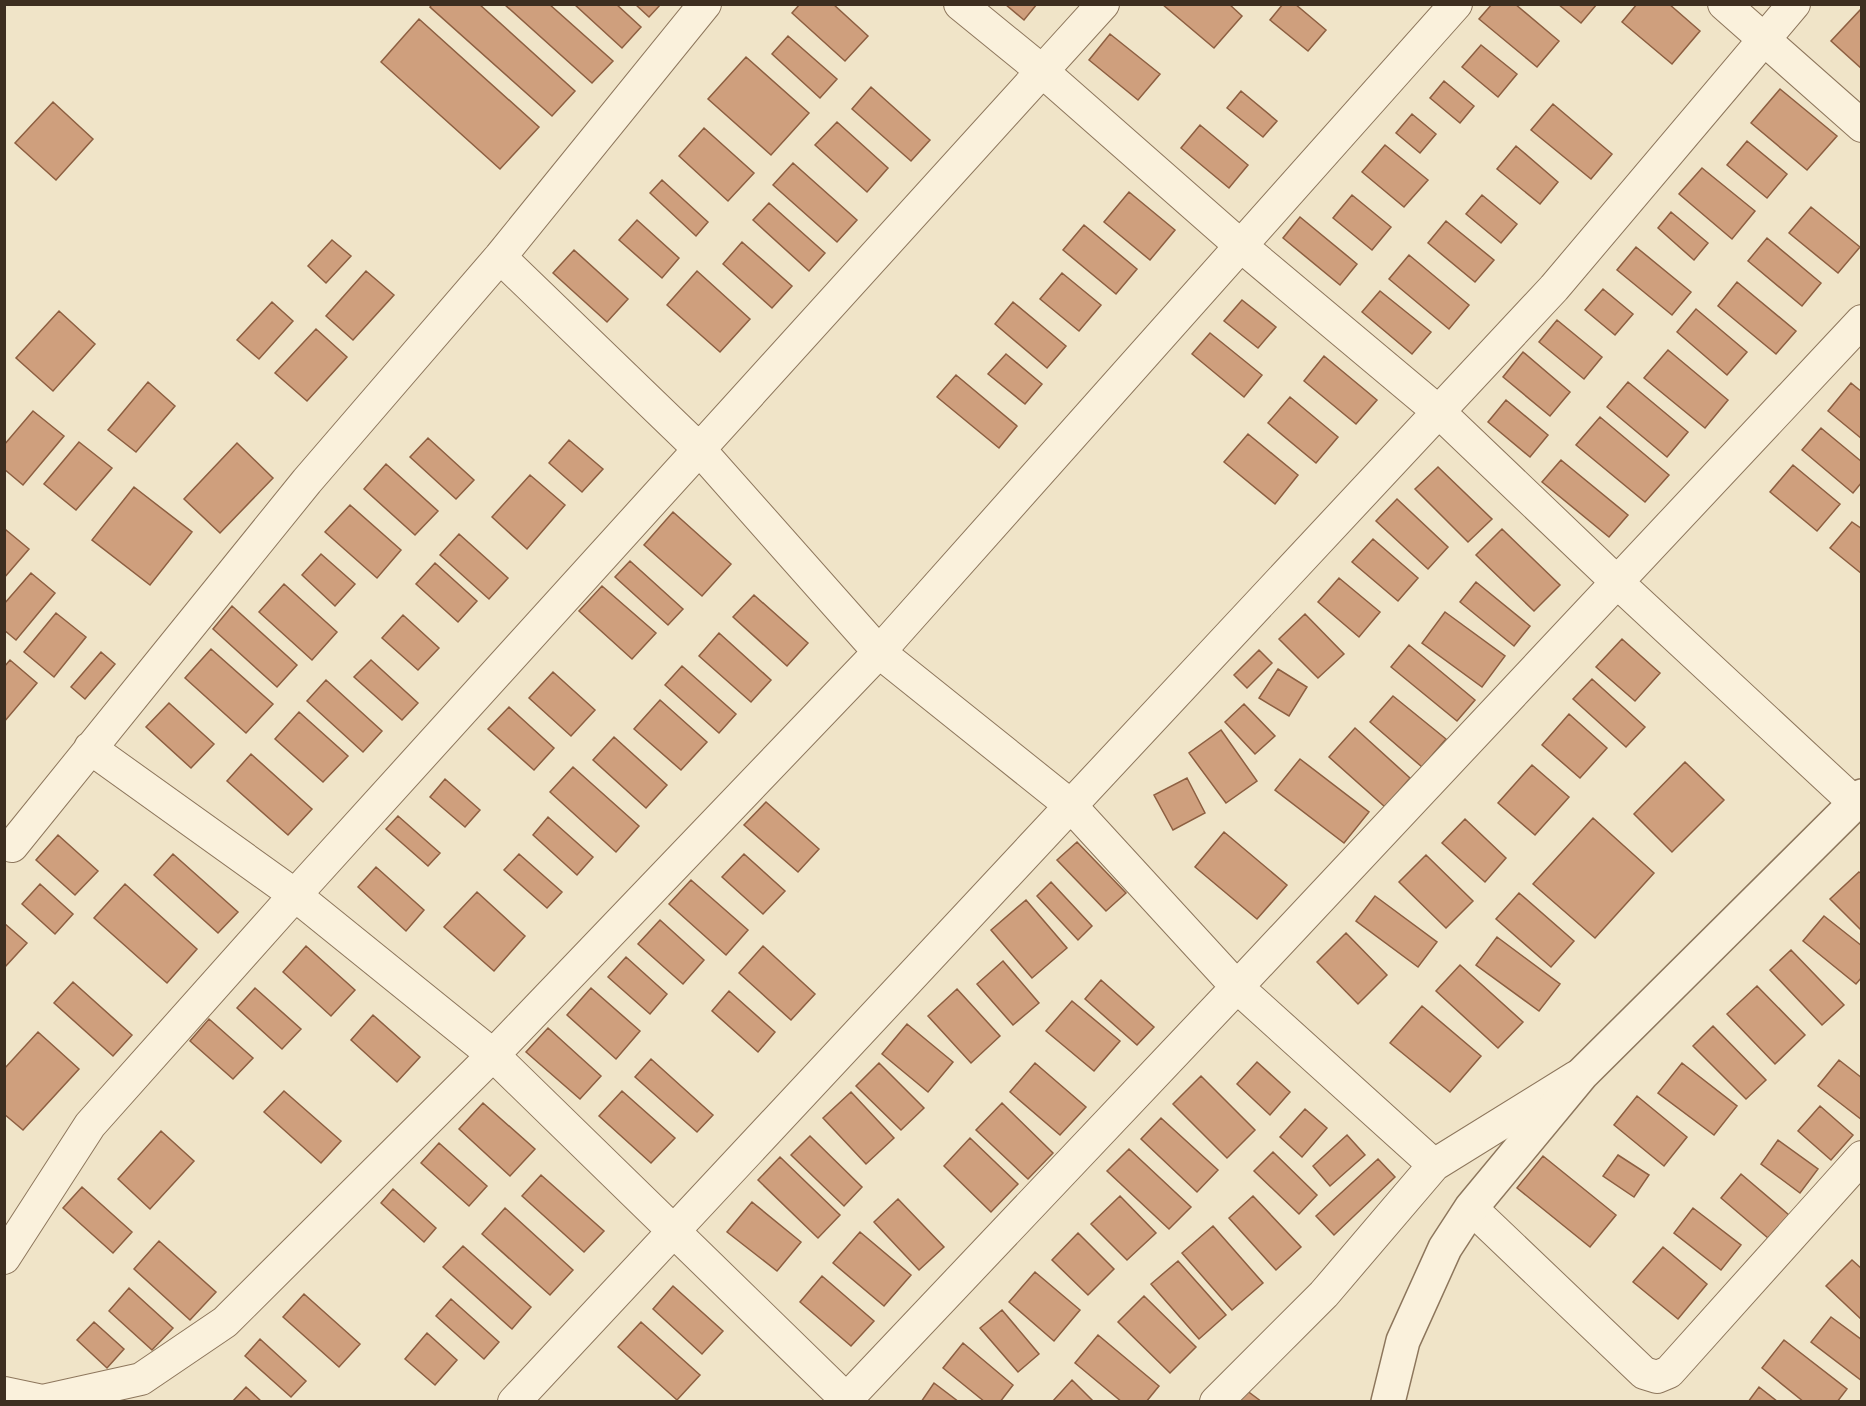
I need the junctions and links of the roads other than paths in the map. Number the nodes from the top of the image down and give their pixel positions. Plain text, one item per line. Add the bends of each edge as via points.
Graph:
1 (705, 4) edge
2 (960, 4) edge
3 (1103, 4) edge
4 (1456, 4) edge
5 (1724, 4) edge
6 (1794, 4) edge
7 (1764, 41) junction
8 (1042, 71) junction
9 (1862, 126) edge
10 (1241, 246) junction
11 (500, 257) junction
12 (1862, 321) edge
13 (1439, 412) junction
14 (699, 449) junction
15 (1617, 582) junction
16 (879, 652) junction
17 (90, 748) junction
18 (1858, 800) edge
19 (1070, 805) junction
20 (12, 846) dead end
21 (296, 895) junction
22 (1237, 987) junction
23 (493, 1055) junction
24 (1582, 1074) junction
25 (1862, 1157) edge
26 (1434, 1165) junction
27 (1471, 1208) junction
28 (674, 1230) junction
29 (4, 1258) edge
30 (4, 1393) edge
31 (514, 1401) edge
32 (847, 1401) edge
33 (1216, 1401) edge
34 (1388, 1401) edge

1 - 11 street
2 - 8 street
3 - 8 street
4 - 10 street
5 - 7 street
6 - 7 street
7 - 9 street
7 - 13 street via 1554,288
8 - 10 street
8 - 14 street
10 - 13 street
10 - 16 street
11 - 14 street
11 - 17 street via 307,481
12 - 15 street
13 - 15 street
13 - 19 street
14 - 16 street
14 - 21 street
15 - 18 street
15 - 22 street
16 - 19 street
16 - 23 street
17 - 20 street
17 - 21 street
18 - 24 street
19 - 22 street
19 - 28 street
21 - 23 street
21 - 29 street via 90,1125
22 - 26 street
22 - 32 street
23 - 28 street
23 - 30 street via 225,1322 141,1379 42,1401
24 - 26 street
24 - 27 street
25 - 27 street via 1669,1372 1657,1377 1644,1373
26 - 33 street via 1324,1294
27 - 34 street via 1446,1248 1403,1341
28 - 31 street
28 - 32 street

